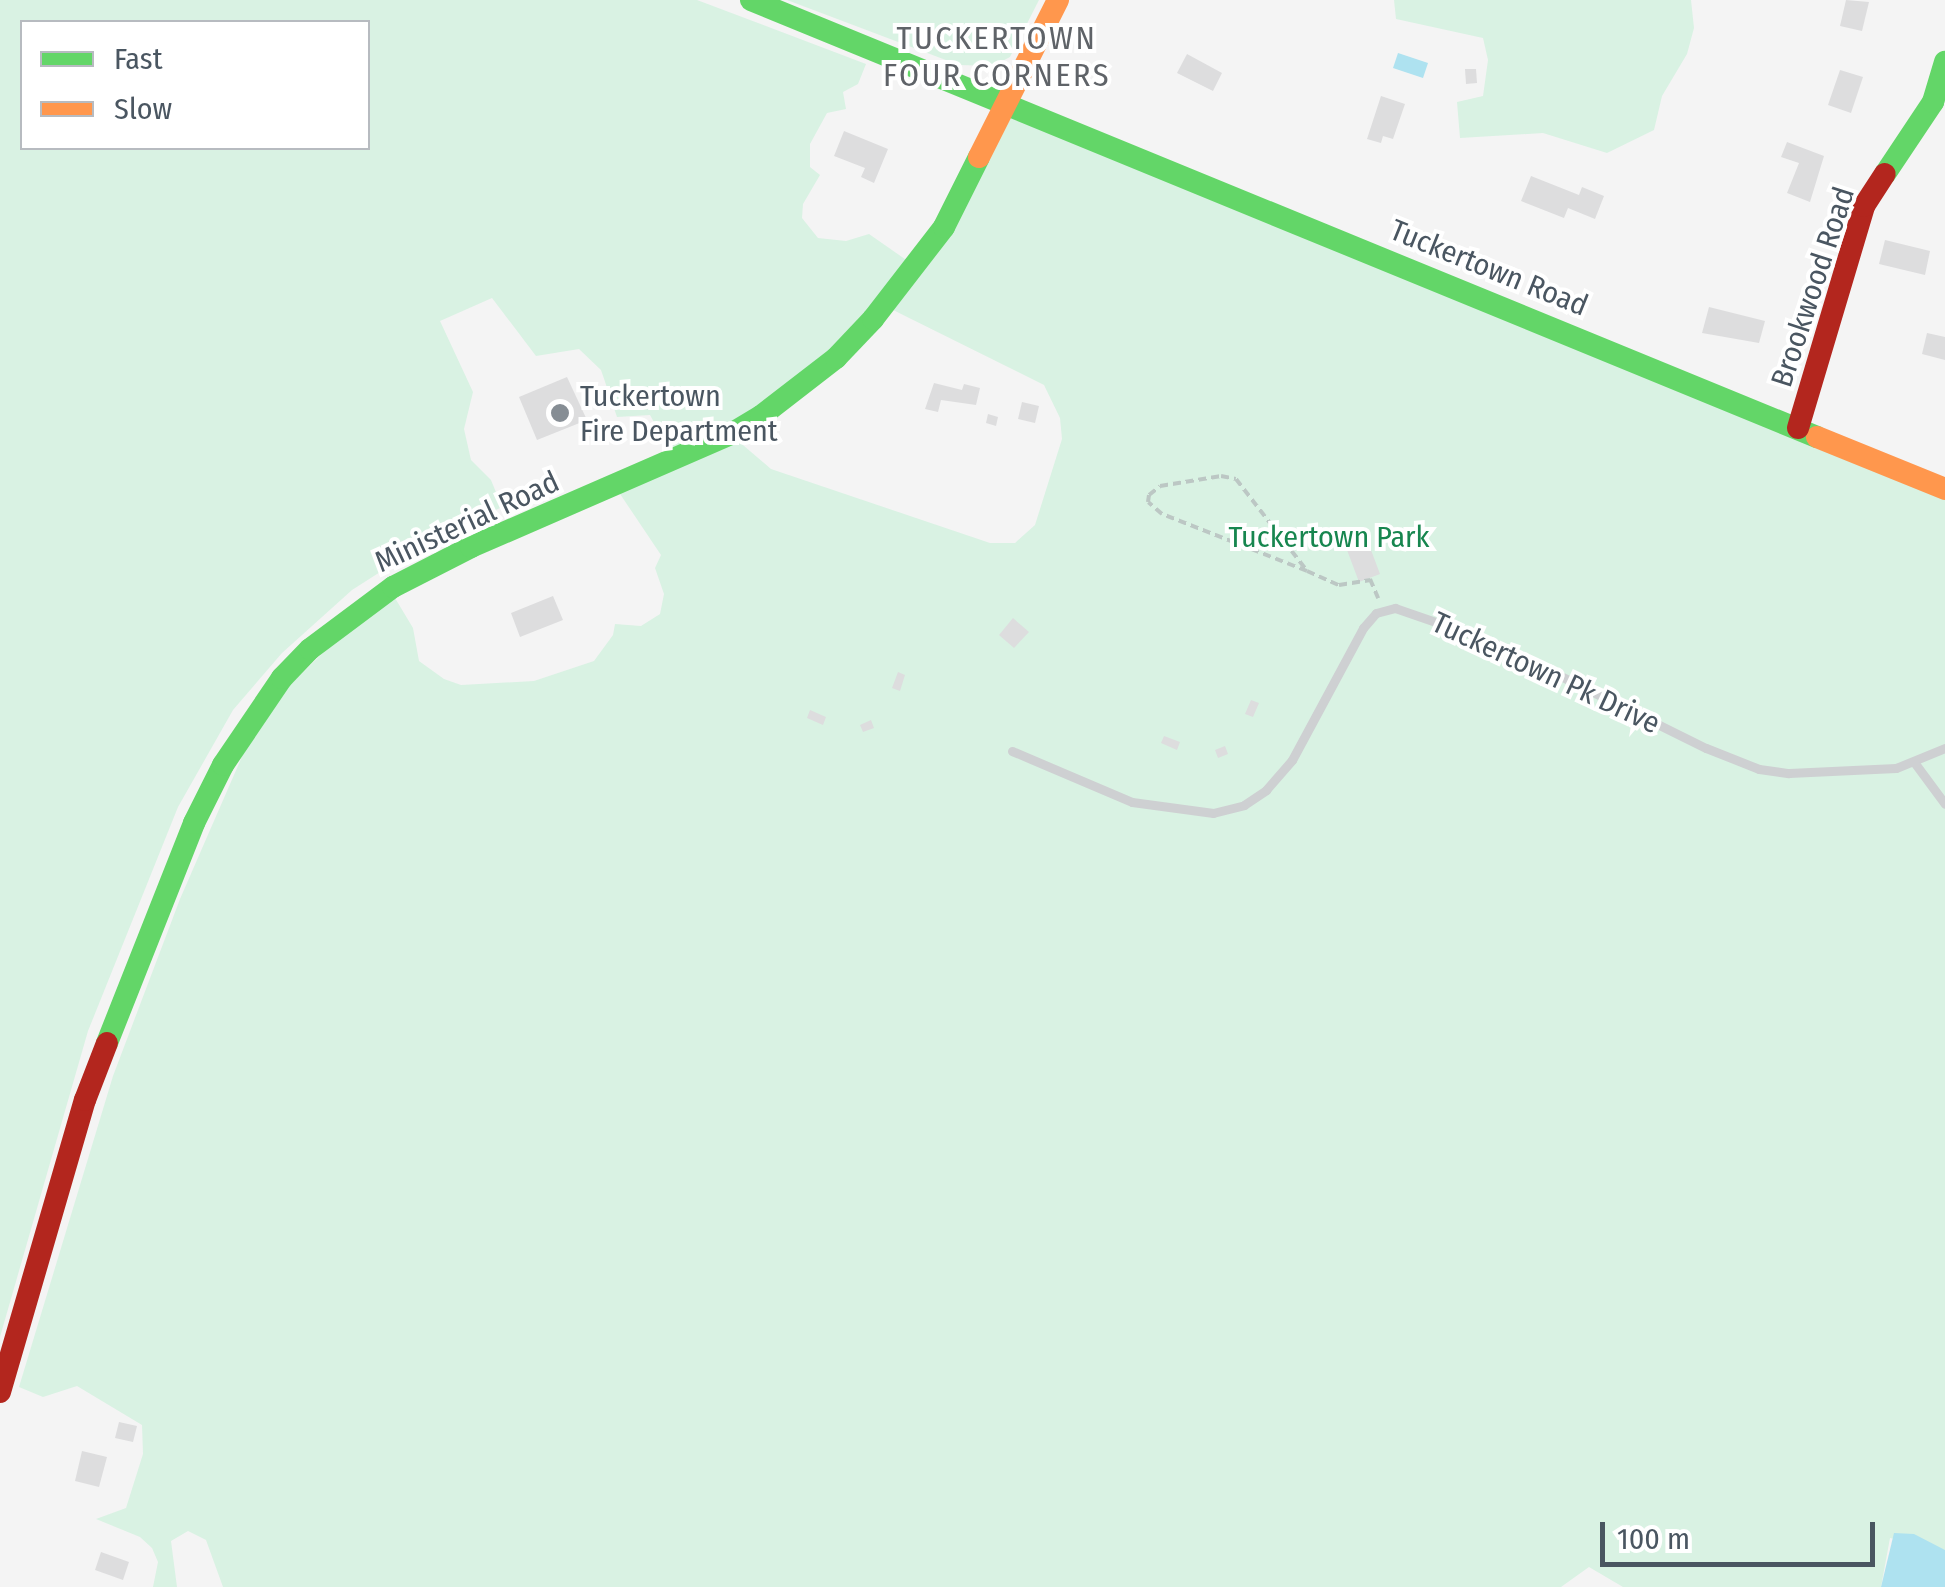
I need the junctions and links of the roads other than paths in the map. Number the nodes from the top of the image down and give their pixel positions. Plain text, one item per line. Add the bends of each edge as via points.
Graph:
1 (751, 0) edge
2 (1058, 0) edge
3 (1945, 62) edge
4 (1007, 107) junction
5 (1798, 428) junction
6 (1945, 489) edge
7 (1945, 748) edge
8 (1012, 752) dead end
9 (1914, 762) junction
10 (1945, 804) edge
11 (0, 1392) edge

1 - 4 main road, Tuckertown Road
2 - 4 main road, Ministerial Road
3 - 5 main road, Brookwood Road via 1933,102 1864,206
4 - 5 main road, Tuckertown Road
4 - 11 main road, Ministerial Road via 944,226 872,319 812,379 730,434 392,587 282,678 230,753 194,823 86,1100
5 - 6 main road, Tuckertown Road
7 - 9 lane, Tuckertown Pk Drive
8 - 9 lane, Tuckertown Pk Drive via 1132,802 1212,813 1244,805 1281,776 1352,642 1384,611 1410,612 1488,640 1759,768 1850,772
9 - 10 lane

